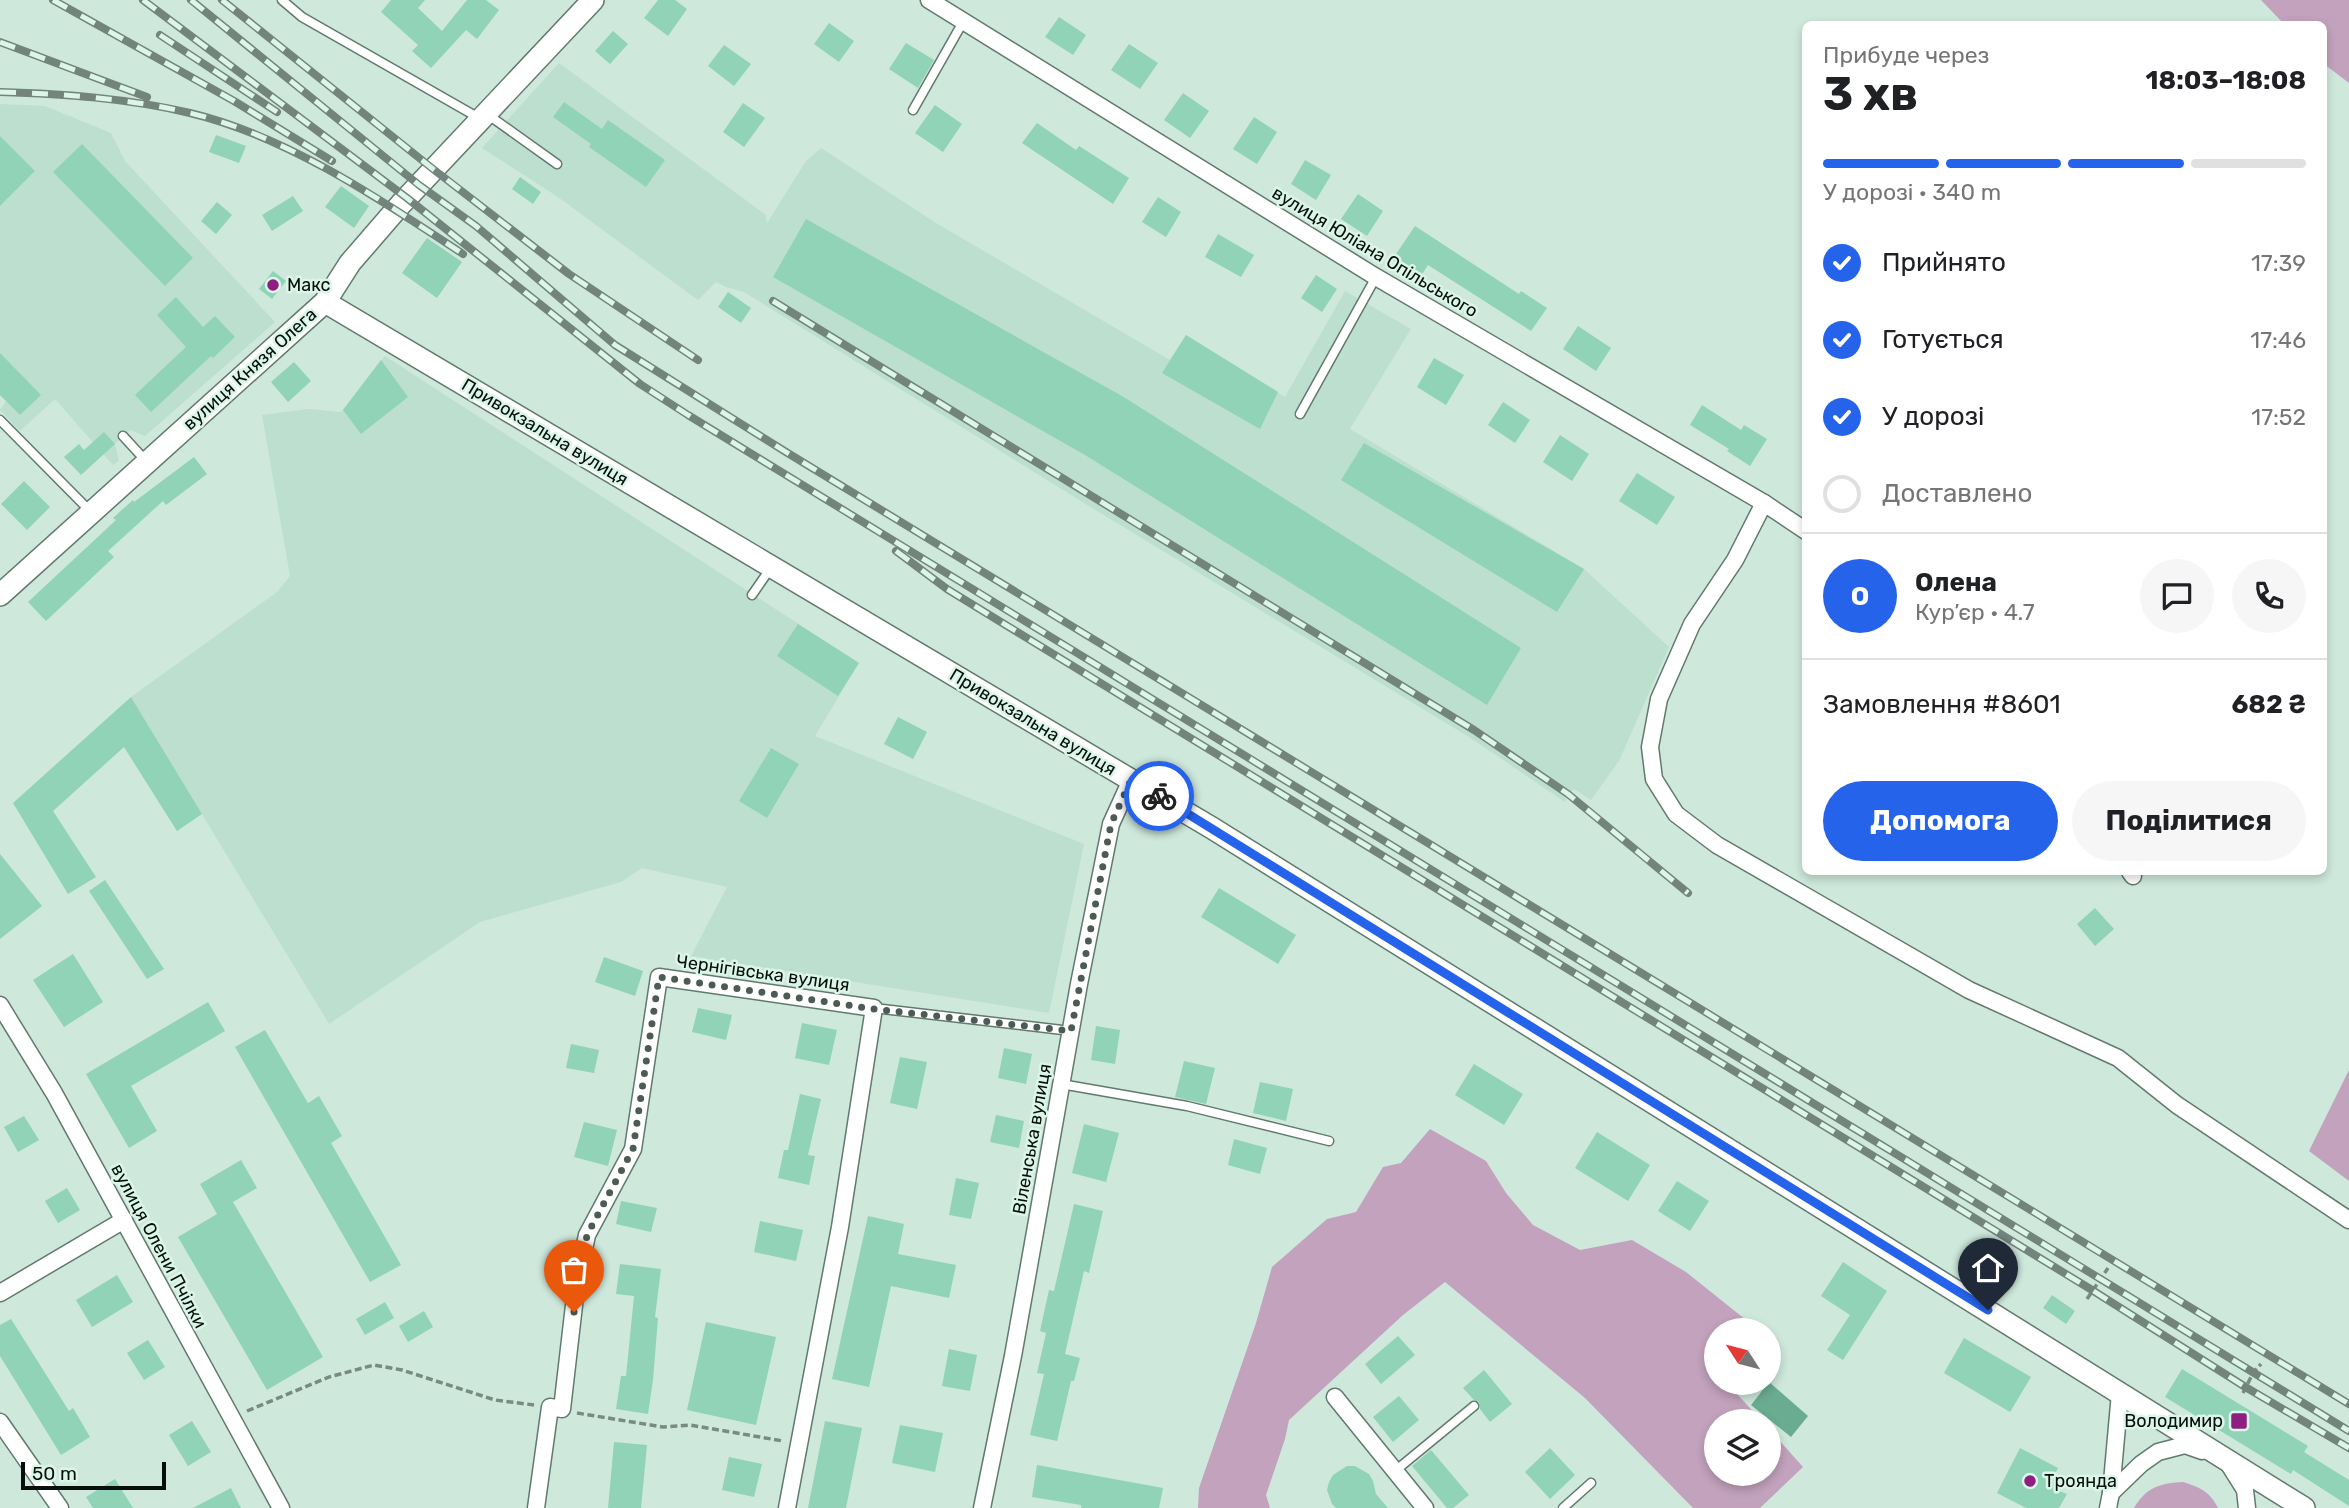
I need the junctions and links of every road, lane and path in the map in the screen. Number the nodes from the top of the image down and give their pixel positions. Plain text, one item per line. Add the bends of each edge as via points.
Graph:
1 (282, 0) edge
2 (593, 0) edge
3 (929, 0) edge
4 (964, 22) junction
5 (913, 110) dead end
6 (484, 116) junction
7 (557, 164) dead end
8 (1376, 277) junction
9 (325, 302) junction
10 (1300, 414) dead end
11 (0, 420) edge
12 (123, 436) dead end
13 (146, 461) junction
14 (1764, 503) junction
15 (90, 512) junction
16 (1802, 528) edge
17 (771, 566) junction
18 (0, 595) edge
19 (752, 595) dead end
20 (1131, 780) junction
21 (0, 1005) edge
22 (874, 1009) junction
23 (1071, 1031) junction
24 (1061, 1084) junction
25 (1329, 1140) dead end
26 (124, 1220) junction
27 (2349, 1220) edge
28 (2108, 1268) dead end
29 (0, 1293) edge
30 (2087, 1299) dead end
31 (2262, 1364) dead end
32 (2120, 1393) junction
33 (2243, 1393) dead end
34 (1335, 1396) dead end
35 (1474, 1406) dead end
36 (556, 1408) junction
37 (231, 1417) junction
38 (0, 1422) edge
39 (799, 1444) junction
40 (2226, 1459) junction
41 (1395, 1471) junction
42 (1591, 1483) dead end
43 (2110, 1501) edge
44 (60, 1508) edge
45 (281, 1508) edge
46 (537, 1508) edge
47 (787, 1508) edge
48 (982, 1508) edge
49 (1425, 1508) edge
50 (1563, 1508) edge
51 (2247, 1508) edge
52 (2304, 1508) edge

1 - 6 lane via 302,17
2 - 6 street, вулиця Князя Олега
3 - 4 street, вулиця Юліана Опільського
4 - 5 lane
4 - 8 street, вулиця Юліана Опільського
6 - 7 lane
6 - 9 street, вулиця Князя Олега via 350,263
8 - 10 lane
8 - 14 street, вулиця Юліана Опільського
9 - 13 street, вулиця Князя Олега
9 - 17 street, Привокзальна вулиця
11 - 15 lane
12 - 13 lane
13 - 15 street, вулиця Князя Олега
14 - 16 street, вулиця Юліана Опільського
14 - 27 street via 1735,561 1692,624 1659,699 1650,747 1654,779 1676,814 1717,845 1969,990 2118,1058 2177,1105
15 - 18 street, вулиця Князя Олега
17 - 19 lane
17 - 20 street, Привокзальна вулиця
20 - 23 street, Віленська вулиця via 1111,824
20 - 32 street, Привокзальна вулиця
21 - 26 street, вулиця Олени Пчілки
22 - 23 lane
22 - 36 street, Чернігівська вулиця via 659,977 633,1149 587,1235
22 - 39 street via 840,1227
23 - 24 street, Віленська вулиця
24 - 25 lane via 1187,1106
24 - 48 street, Віленська вулиця
26 - 29 street
26 - 37 street, вулиця Олени Пчілки
28 - 30 path
31 - 33 path
32 - 40 street, Привокзальна вулиця
32 - 43 street
34 - 41 street
35 - 41 lane
36 - 37 path via 495,1400 374,1365 329,1377
36 - 39 path via 651,1426 690,1425
36 - 46 street, Чернігівська вулиця
37 - 45 street, вулиця Олени Пчілки
38 - 44 street
39 - 47 street
40 - 43 street via 2185,1445 2158,1452 2141,1464
40 - 51 street via 2245,1490
40 - 52 street, Привокзальна вулиця
41 - 49 street
42 - 50 lane

